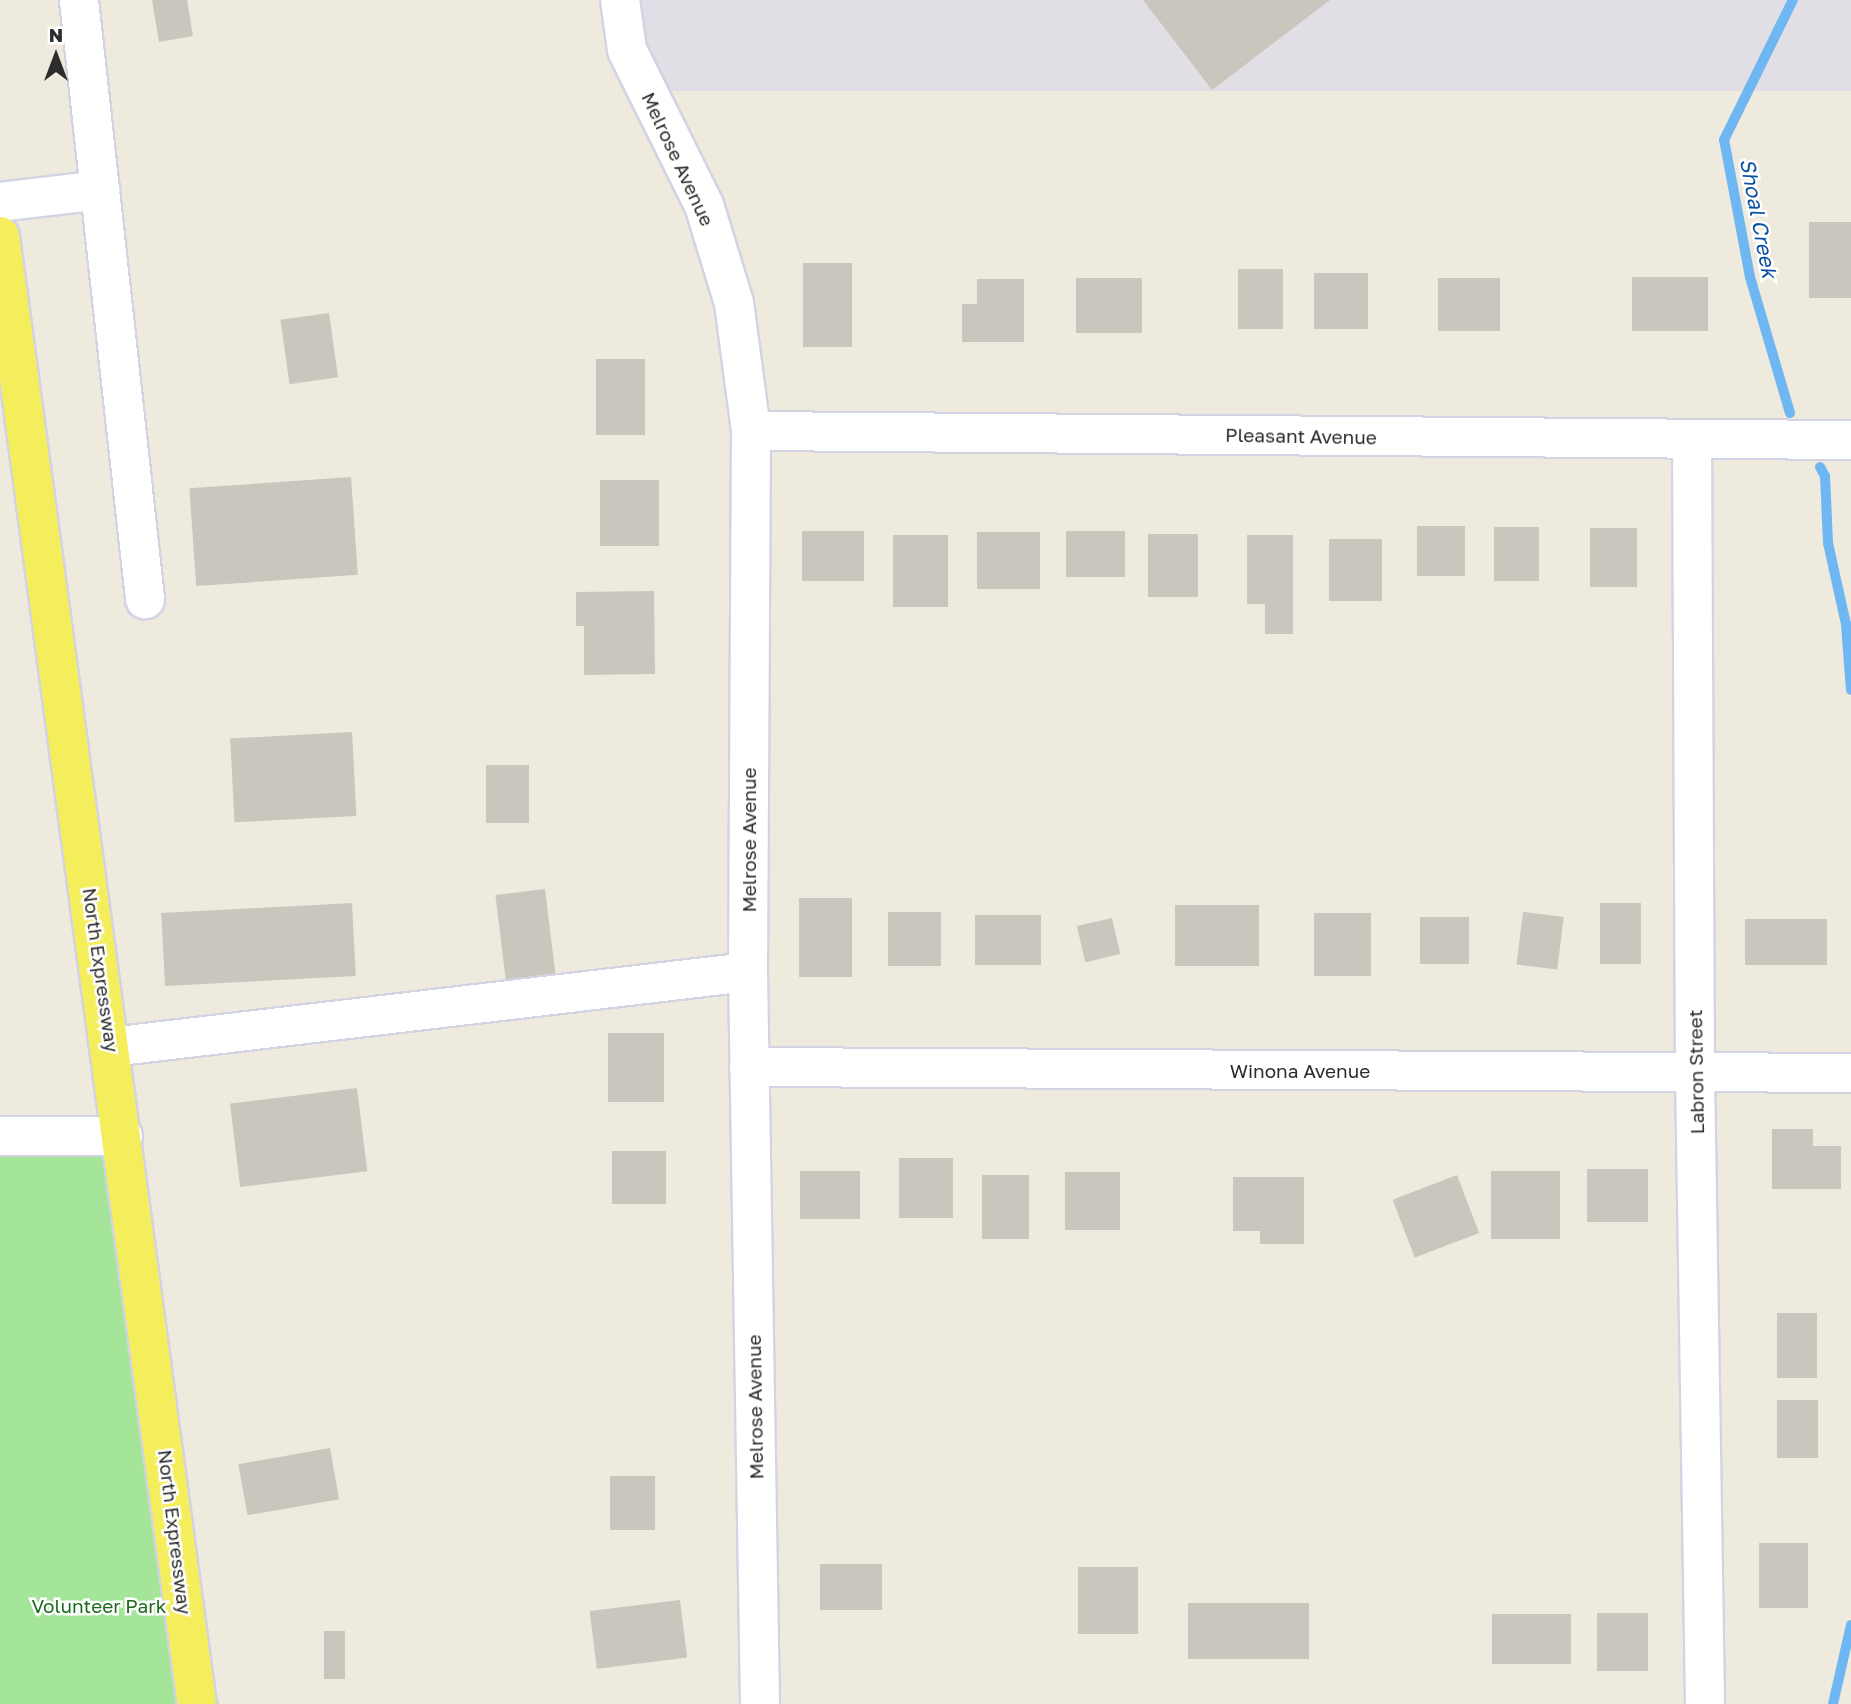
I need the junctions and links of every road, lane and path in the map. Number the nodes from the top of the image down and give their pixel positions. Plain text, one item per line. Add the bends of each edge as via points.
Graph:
1 (79, 0) edge
2 (620, 0) edge
3 (100, 190) junction
4 (0, 202) edge
5 (0, 236) edge
6 (751, 430) junction
7 (1692, 440) junction
8 (1851, 440) edge
9 (145, 598) dead end
10 (748, 972) junction
11 (111, 1047) junction
12 (750, 1067) junction
13 (1695, 1073) junction
14 (1851, 1073) edge
15 (0, 1136) edge
16 (123, 1136) junction
17 (197, 1704) edge
18 (760, 1704) edge
19 (1705, 1704) edge

1 - 3 street
2 - 6 street, Melrose Avenue via 627,50 704,205 734,303
3 - 4 street
3 - 9 street
5 - 11 main road, North Expressway
6 - 7 street, Pleasant Avenue
6 - 10 street, Melrose Avenue
7 - 8 street, Pleasant Avenue
7 - 13 street, Labron Street
10 - 11 street
10 - 12 street, Melrose Avenue
11 - 16 main road, North Expressway
12 - 13 street, Winona Avenue
12 - 18 street, Melrose Avenue
13 - 14 street, Winona Avenue
13 - 19 street, Labron Street
15 - 16 street
16 - 17 main road, North Expressway

